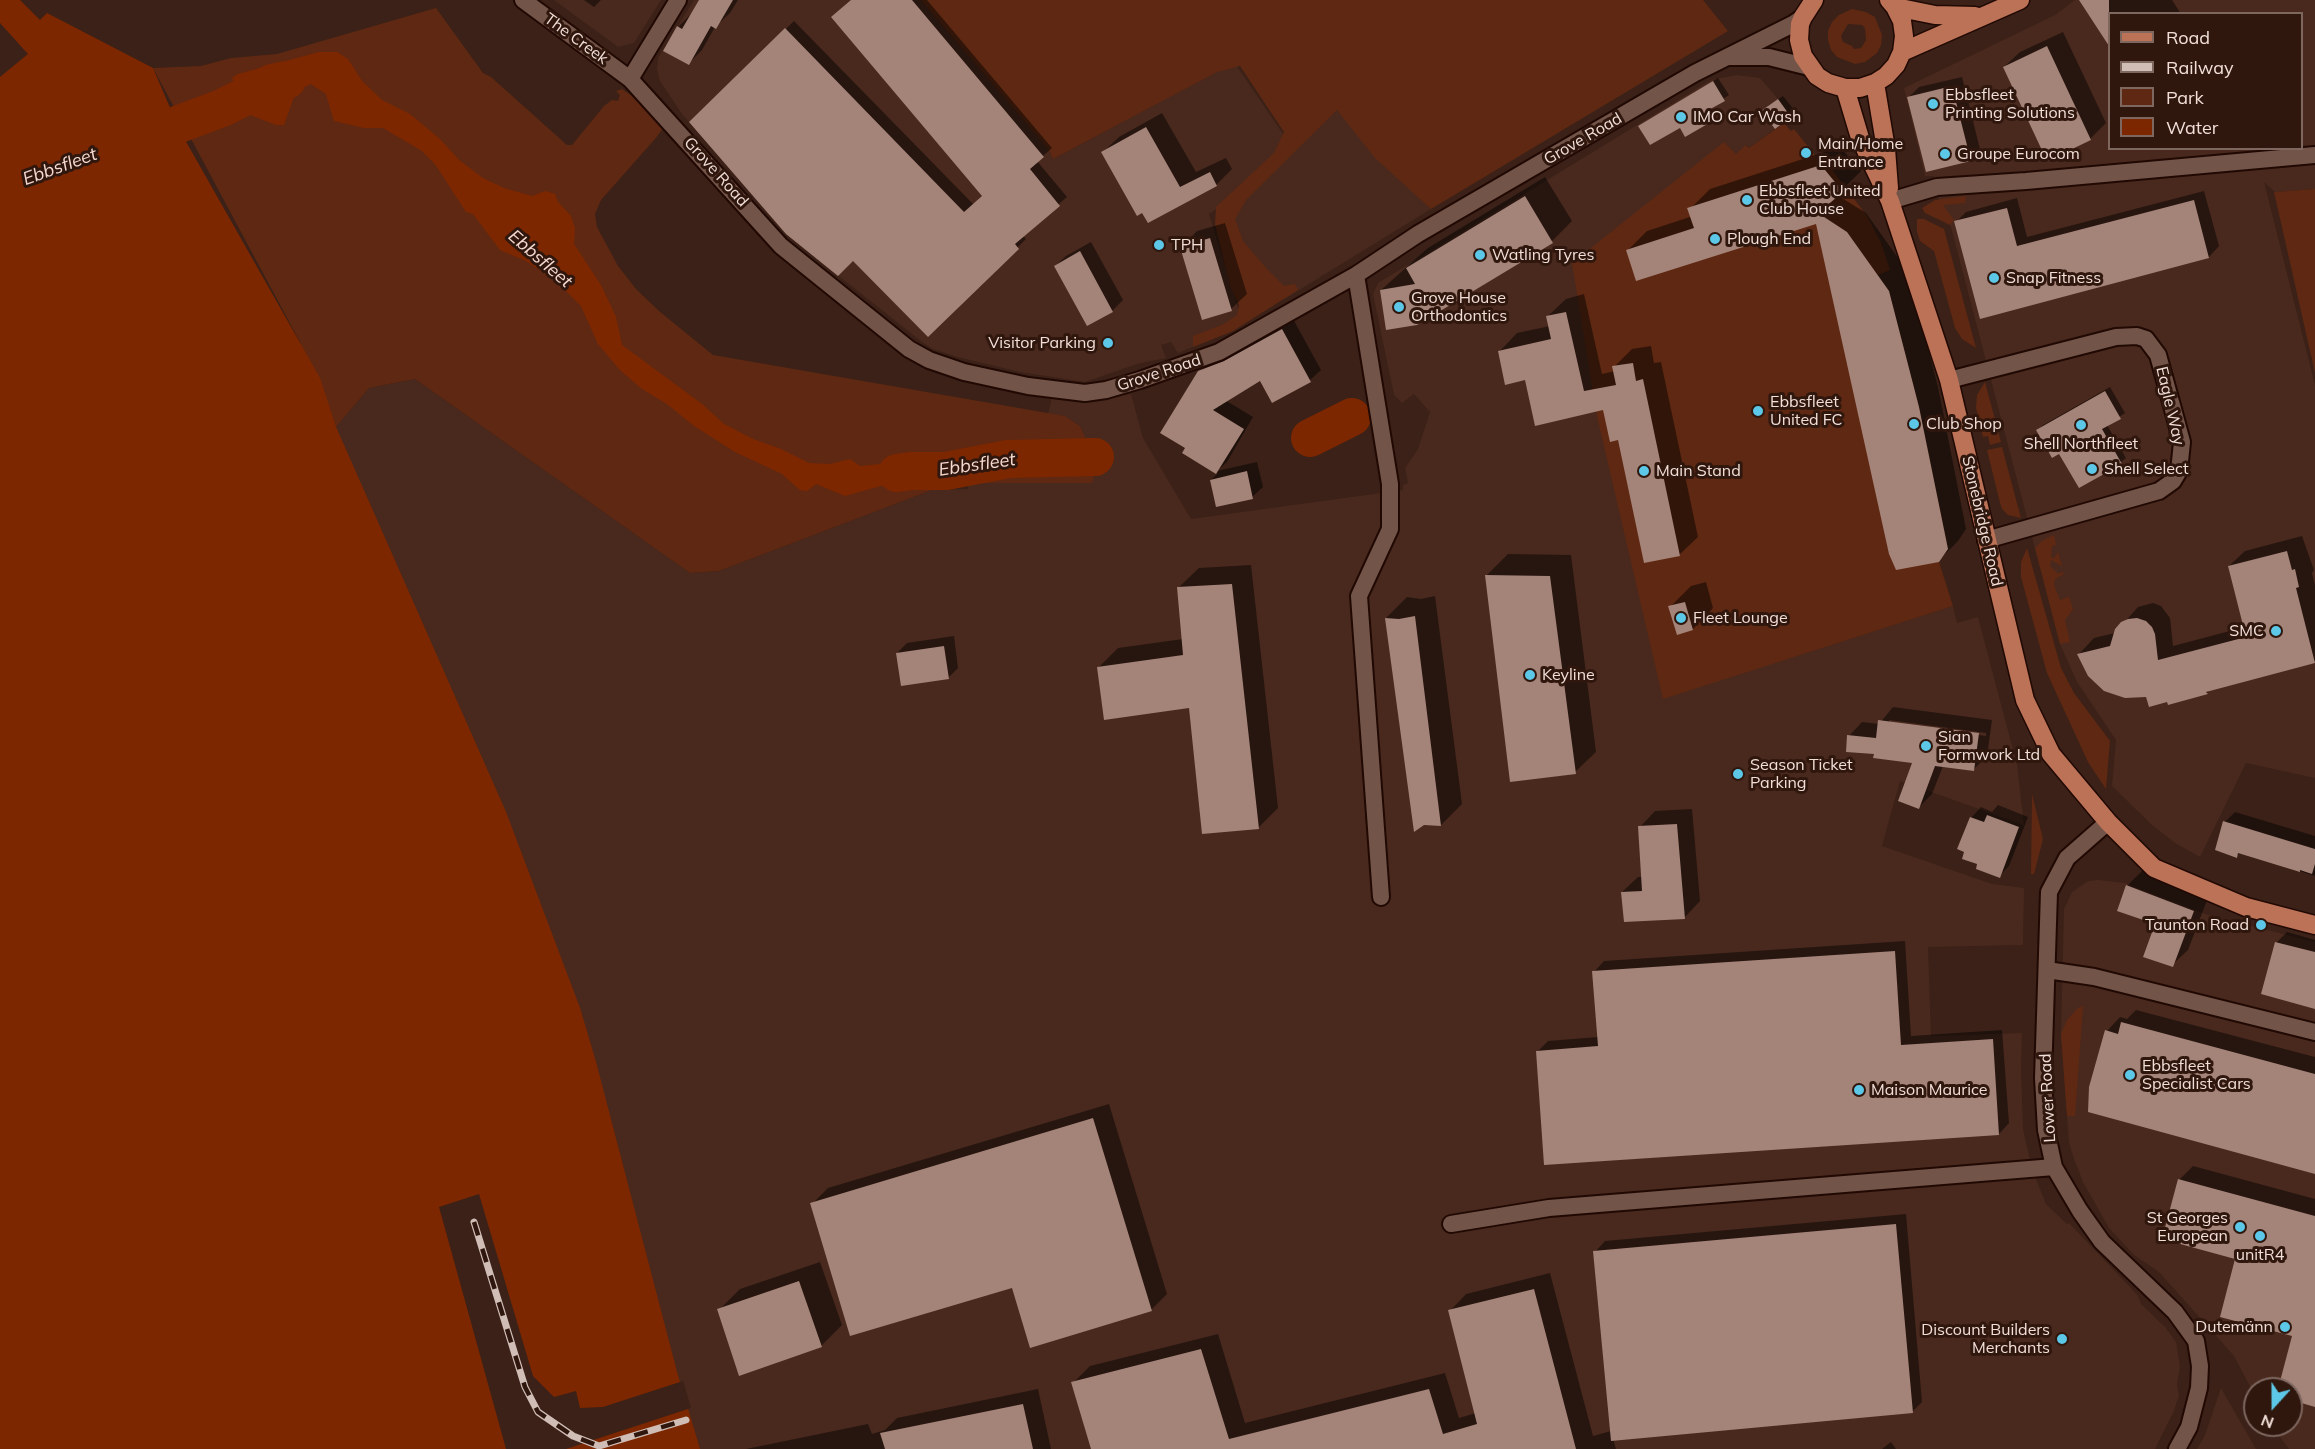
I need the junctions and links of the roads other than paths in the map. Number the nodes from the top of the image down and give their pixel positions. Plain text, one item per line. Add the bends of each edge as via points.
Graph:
1 (523, 0) edge
2 (678, 0) edge
3 (1814, 0) edge
4 (2020, 0) edge
5 (1892, 3) edge
6 (1980, 16) junction
7 (1803, 17) junction
8 (1902, 52) junction
9 (1724, 57) junction
10 (1809, 67) junction
11 (630, 79) junction
12 (1875, 83) junction
13 (1845, 88) junction
14 (2315, 155) edge
15 (1890, 201) junction
16 (1356, 275) junction
17 (1949, 380) junction
18 (1986, 540) junction
19 (2108, 822) junction
20 (1381, 897) dead end
21 (2315, 925) edge
22 (2047, 970) junction
23 (2315, 1032) edge
24 (2054, 1167) junction
25 (1451, 1224) dead end
26 (2177, 1449) edge

1 - 11 street, The Creek
2 - 11 street
3 - 7 main road
4 - 6 main road
5 - 6 main road via 1935,15
5 - 8 main road via 1902,21
6 - 8 main road
7 - 9 street, Grove Road
7 - 10 main road via 1799,40
8 - 12 main road via 1891,70
9 - 10 street via 1769,57
9 - 16 street, Grove Road via 1418,234
10 - 13 main road via 1828,83
11 - 16 street, Grove Road via 781,246 909,349 964,372 1060,391 1106,390 1220,352
12 - 13 main road
12 - 15 main road, Stonebridge Road
13 - 15 main road, Stonebridge Road via 1860,138
14 - 15 street via 1936,187
15 - 17 main road, Stonebridge Road
16 - 20 street via 1390,484 1390,529 1359,596
17 - 18 main road, Stonebridge Road
17 - 18 street, Eagle Way via 2116,337 2137,336 2146,339 2158,355 2182,442 2180,471 2159,491
18 - 19 main road, Stonebridge Road via 2025,700 2051,754
19 - 21 main road, Stonebridge Road via 2154,868 2246,907
19 - 22 street, Lower Road via 2067,858 2049,892
22 - 23 street via 2094,977
22 - 24 street, Lower Road via 2043,1078 2046,1130
24 - 25 street via 1549,1208
24 - 26 street, Lower Road via 2102,1242 2175,1312 2196,1341 2199,1388 2189,1427

